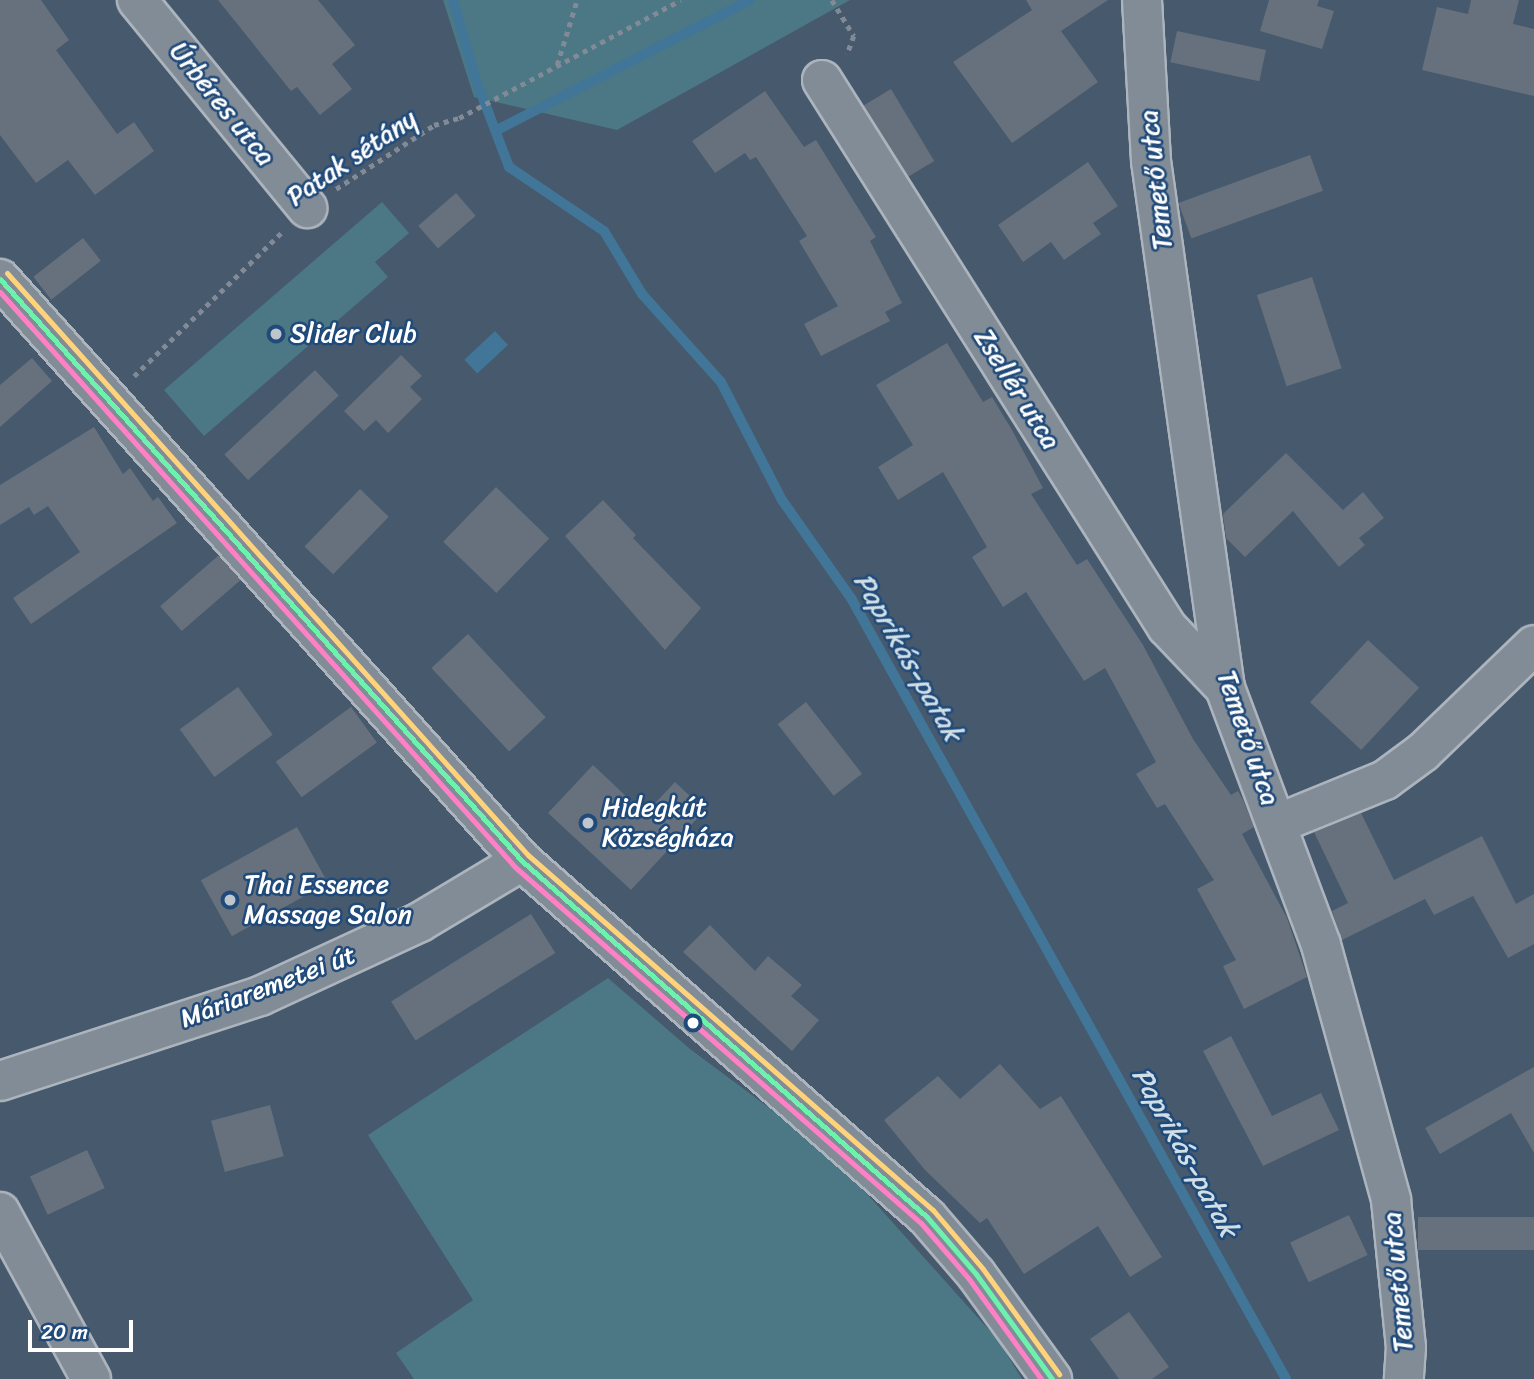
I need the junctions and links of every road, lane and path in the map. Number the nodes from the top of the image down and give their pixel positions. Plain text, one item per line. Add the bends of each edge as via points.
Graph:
1 (136, 0) edge
2 (577, 0) edge
3 (681, 0) edge
4 (832, 0) edge
5 (1142, 0) edge
6 (556, 65) junction
7 (822, 80) joint
8 (307, 208) junction
9 (0, 279) edge
10 (132, 378) dead end
11 (1534, 645) edge
12 (1225, 688) junction
13 (1277, 824) junction
14 (522, 861) junction
15 (0, 1081) edge
16 (0, 1212) edge
17 (91, 1379) edge
18 (1052, 1379) edge
19 (1404, 1379) edge

1 - 8 street, Úrbéres utca
2 - 6 path
3 - 6 path, Patak sétány
4 - 7 path via 854,36 847,55
5 - 12 street, Temető utca via 1151,161
6 - 8 path, Patak sétány via 459,118 434,125
7 - 12 street, Zsellér utca via 1167,627
8 - 10 path, Patak sétány
9 - 14 street
11 - 13 street via 1423,751 1385,779
12 - 13 street, Temető utca
13 - 19 street, Temető utca via 1321,945 1391,1200 1406,1347
14 - 15 street, Máriaremetei út via 420,922 260,996
14 - 18 street via 927,1217 976,1273
16 - 17 street

